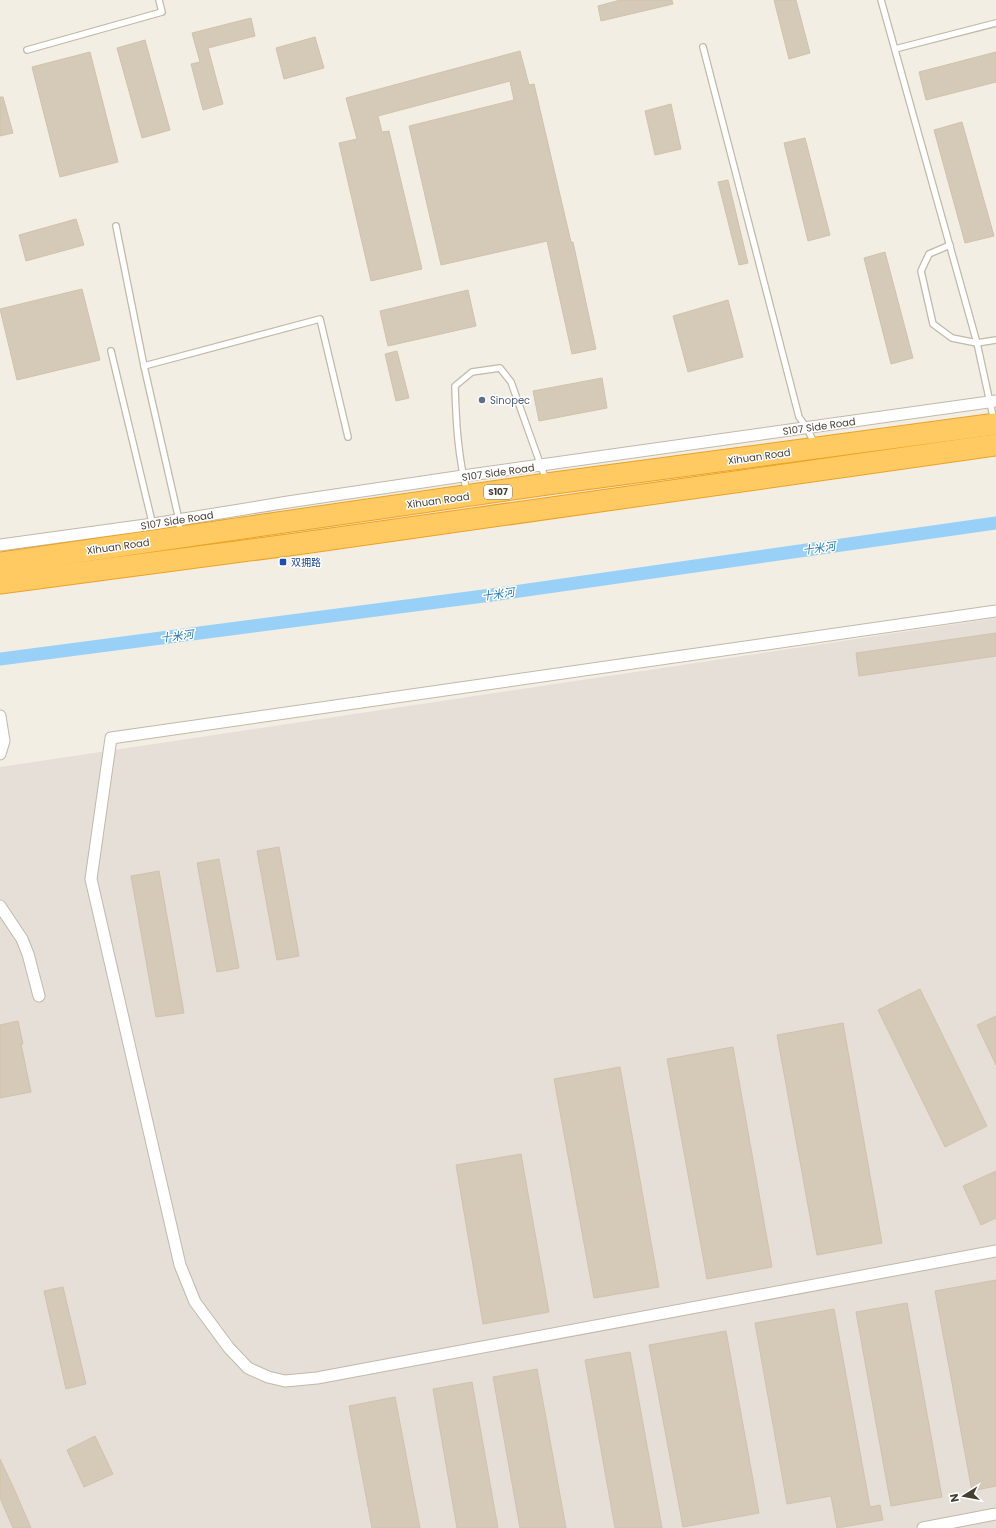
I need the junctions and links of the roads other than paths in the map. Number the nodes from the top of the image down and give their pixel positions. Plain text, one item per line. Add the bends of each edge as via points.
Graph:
1 (159, 0) edge
2 (881, 0) edge
3 (996, 23) edge
4 (703, 48) dead end
5 (895, 49) junction
6 (27, 50) dead end
7 (116, 226) dead end
8 (950, 245) junction
9 (996, 340) edge
10 (977, 343) junction
11 (111, 351) dead end
12 (144, 366) junction
13 (993, 402) edge
14 (996, 426) edge
15 (807, 428) junction
16 (348, 436) dead end
17 (996, 446) edge
18 (817, 448) junction
19 (545, 475) junction
20 (466, 486) junction
21 (155, 542) junction
22 (181, 543) junction
23 (0, 545) edge
24 (0, 563) edge
25 (0, 583) edge
26 (996, 611) edge
27 (0, 716) edge
28 (0, 754) edge
29 (0, 906) edge
30 (38, 996) dead end
31 (996, 1251) edge
32 (996, 1514) edge
33 (923, 1528) edge

1 - 6 lane via 162,12
2 - 5 lane
3 - 5 lane
4 - 15 lane via 799,417
5 - 8 lane
7 - 12 lane
8 - 10 lane
8 - 10 lane via 929,254 921,271 933,324 952,338
9 - 10 lane
10 - 13 lane
11 - 21 lane
12 - 16 lane via 320,319
12 - 22 lane
13 - 14 lane
13 - 15 street, S107 Side Road
14 - 18 highway, Xihuan Road / S107
15 - 18 lane
15 - 19 street, S107 Side Road
17 - 22 highway, Xihuan Road / S107
18 - 19 highway, Xihuan Road / S107
19 - 20 highway, Xihuan Road / S107
19 - 20 lane via 511,382 500,368 472,372 455,386 456,423
20 - 22 highway, Xihuan Road / S107
21 - 22 highway, Xihuan Road / S107
21 - 23 street, S107 Side Road
21 - 24 highway, Xihuan Road / S107
21 - 25 highway, Xihuan Road / S107
26 - 31 street via 111,738 91,879 180,1264 195,1302 229,1348 248,1368 268,1377 285,1381 317,1378
27 - 28 street via 4,741
29 - 30 street via 22,939
32 - 33 street

